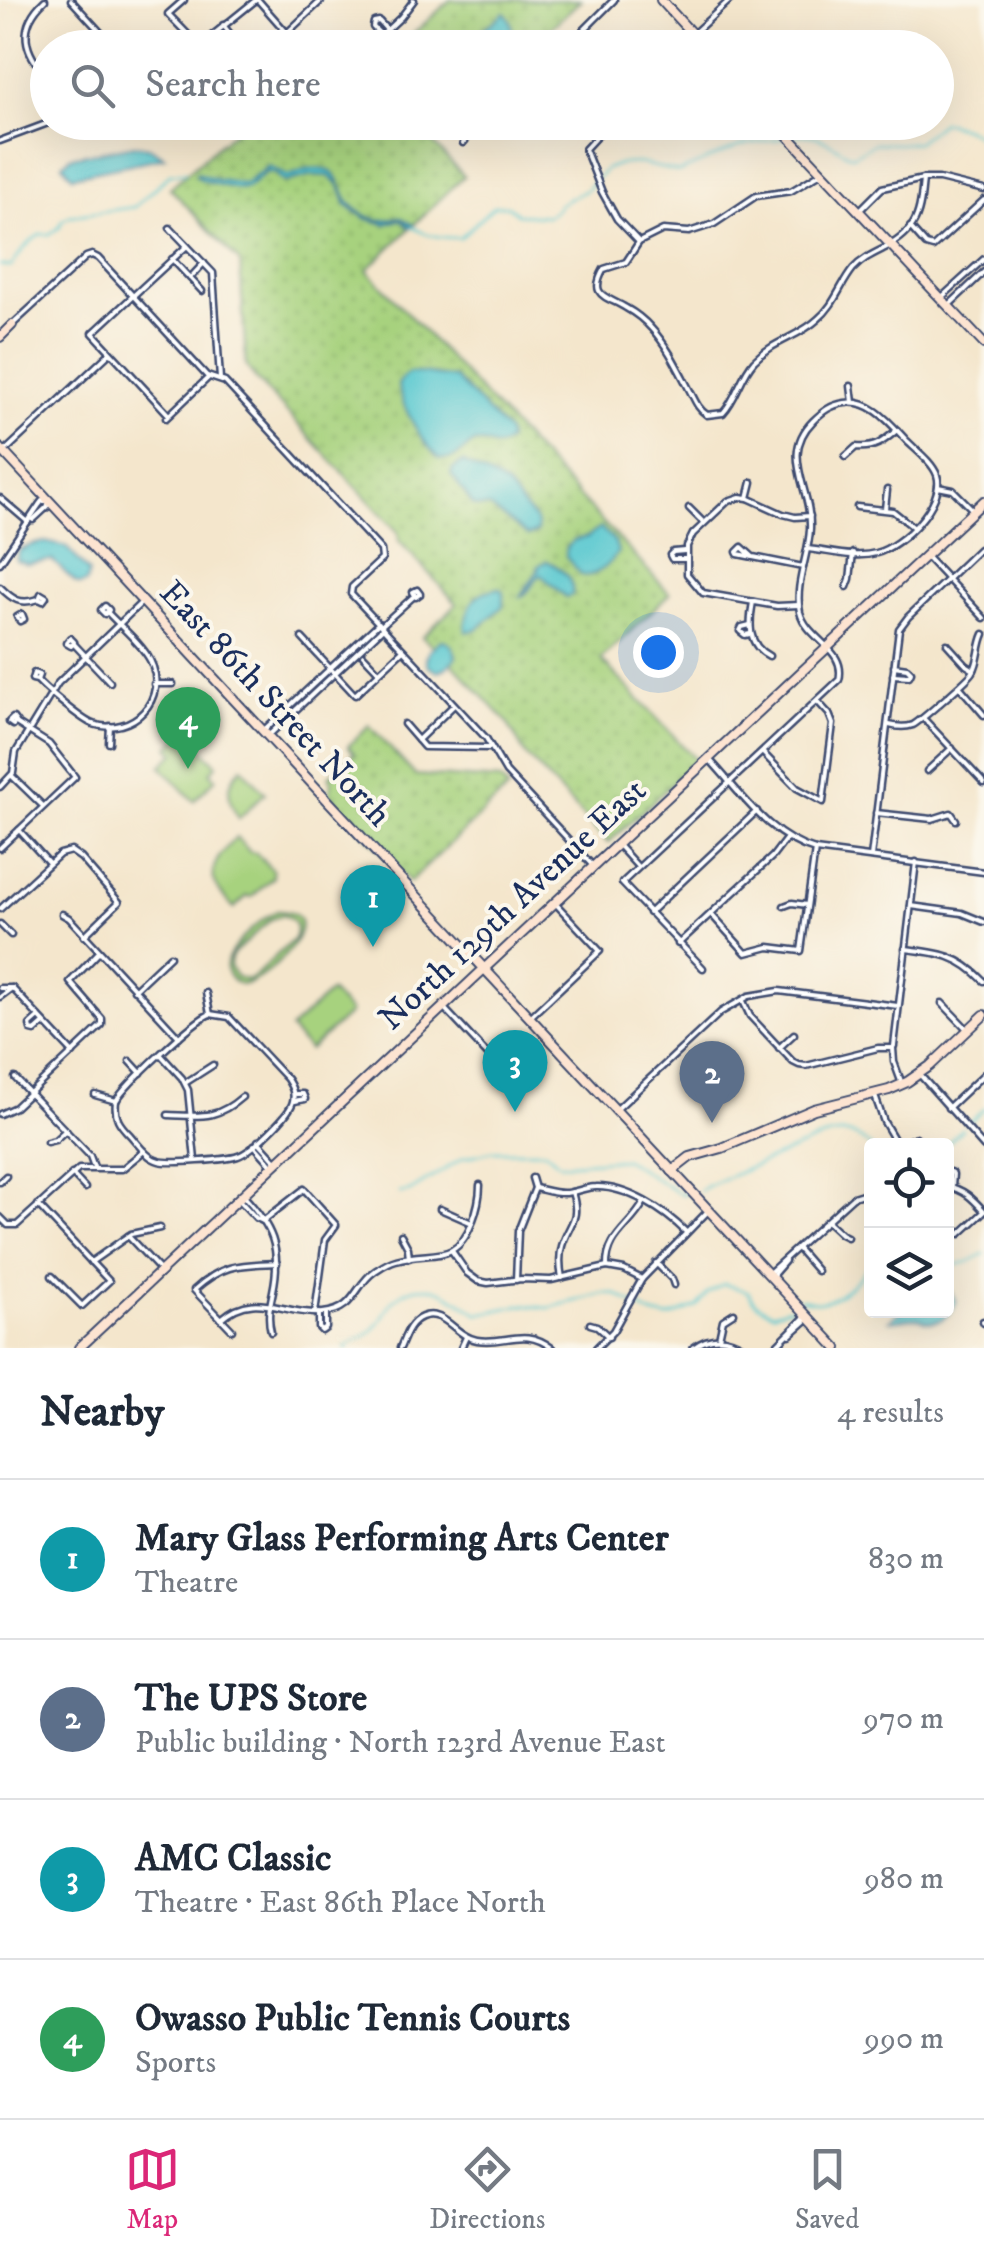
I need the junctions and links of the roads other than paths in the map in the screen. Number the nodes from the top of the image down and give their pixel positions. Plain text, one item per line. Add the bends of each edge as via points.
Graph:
1 (45, 0) edge
2 (71, 0) edge
3 (184, 0) edge
4 (257, 0) edge
5 (322, 0) edge
6 (414, 0) edge
7 (614, 0) edge
8 (660, 0) edge
9 (730, 0) edge
10 (223, 25) junction
11 (98, 30) edge
12 (183, 30) edge
13 (217, 30) edge
14 (227, 30) edge
15 (284, 30) edge
16 (290, 30) edge
17 (377, 30) edge
18 (387, 30) joint
19 (584, 30) edge
20 (688, 30) edge
21 (696, 30) edge
22 (30, 49) edge
23 (30, 131) edge
24 (466, 140) edge
25 (593, 140) edge
26 (792, 140) edge
27 (0, 141) edge
28 (463, 143) dead end
29 (822, 172) junction
30 (923, 179) junction
31 (984, 190) edge
32 (984, 200) edge
33 (859, 212) junction
34 (170, 228) dead end
35 (910, 228) junction
36 (640, 242) junction
37 (890, 244) junction
38 (187, 246) junction
39 (984, 258) edge
40 (172, 259) junction
41 (204, 263) junction
42 (984, 272) edge
43 (966, 276) junction
44 (190, 278) junction
45 (972, 283) junction
46 (202, 291) dead end
47 (132, 296) junction
48 (945, 302) junction
49 (12, 325) joint
50 (0, 337) edge
51 (984, 344) edge
52 (111, 352) junction
53 (209, 377) junction
54 (220, 379) junction
55 (851, 386) dead end
56 (854, 402) junction
57 (897, 430) junction
58 (2, 450) edge
59 (845, 457) dead end
60 (752, 482) dead end
61 (938, 487) junction
62 (887, 490) dead end
63 (0, 498) edge
64 (748, 498) junction
65 (49, 501) junction
66 (984, 502) edge
67 (689, 508) dead end
68 (857, 508) dead end
69 (885, 509) junction
70 (974, 511) junction
71 (810, 516) junction
72 (28, 522) junction
73 (704, 523) junction
74 (913, 527) junction
75 (808, 549) junction
76 (685, 551) junction
77 (982, 552) edge
78 (853, 554) junction
79 (926, 556) junction
80 (753, 557) dead end
81 (1, 558) edge
82 (686, 559) junction
83 (804, 567) junction
84 (948, 580) junction
85 (0, 586) edge
86 (847, 587) dead end
87 (414, 596) dead end
88 (38, 599) dead end
89 (22, 602) junction
90 (142, 602) junction
91 (753, 602) junction
92 (799, 605) junction
93 (108, 613) dead end
94 (22, 614) dead end
95 (984, 618) edge
96 (118, 624) junction
97 (750, 625) junction
98 (381, 626) junction
99 (751, 634) junction
100 (984, 634) edge
101 (302, 638) dead end
102 (74, 644) dead end
103 (947, 644) dead end
104 (828, 648) junction
105 (404, 650) junction
106 (363, 654) dead end
107 (85, 655) junction
108 (769, 656) dead end
109 (894, 666) junction
110 (974, 670) junction
111 (332, 671) junction
112 (380, 672) junction
113 (893, 675) junction
114 (38, 680) dead end
115 (110, 682) dead end
116 (154, 684) junction
117 (172, 684) dead end
118 (960, 688) junction
119 (51, 693) junction
120 (818, 702) junction
121 (454, 705) junction
122 (984, 715) edge
123 (923, 718) junction
124 (16, 724) dead end
125 (404, 724) dead end
126 (887, 725) junction
127 (110, 726) junction
128 (30, 731) junction
129 (265, 734) junction
130 (418, 740) junction
131 (109, 743) dead end
132 (491, 747) junction
133 (952, 748) junction
134 (763, 753) junction
135 (709, 759) junction
136 (927, 771) dead end
137 (12, 776) junction
138 (730, 782) junction
139 (984, 783) edge
140 (0, 787) edge
141 (44, 806) junction
142 (757, 811) junction
143 (876, 813) junction
144 (956, 820) dead end
145 (19, 830) junction
146 (786, 839) junction
147 (618, 845) junction
148 (0, 848) edge
149 (815, 850) junction
150 (870, 856) junction
151 (916, 862) junction
152 (49, 863) junction
153 (594, 867) junction
154 (638, 868) junction
155 (984, 872) edge
156 (555, 903) junction
157 (807, 905) junction
158 (784, 906) dead end
159 (910, 906) junction
160 (0, 909) edge
161 (649, 913) junction
162 (62, 914) dead end
163 (711, 914) junction
164 (984, 922) edge
165 (0, 924) edge
166 (10, 935) dead end
167 (84, 936) junction
168 (678, 944) junction
169 (905, 950) junction
170 (99, 952) junction
171 (170, 956) dead end
172 (703, 968) dead end
173 (484, 970) junction
174 (984, 982) edge
175 (0, 988) edge
176 (12, 988) junction
177 (134, 990) junction
178 (206, 993) dead end
179 (0, 997) edge
180 (742, 999) junction
181 (942, 1002) dead end
182 (898, 1006) junction
183 (444, 1008) junction
184 (210, 1014) junction
185 (984, 1015) edge
186 (38, 1017) junction
187 (529, 1018) junction
188 (44, 1023) junction
189 (968, 1030) junction
190 (794, 1034) dead end
191 (178, 1038) junction
192 (850, 1044) dead end
193 (779, 1048) junction
194 (893, 1048) junction
195 (73, 1053) junction
196 (160, 1054) junction
197 (852, 1054) junction
198 (130, 1061) dead end
199 (213, 1065) dead end
200 (141, 1073) junction
201 (919, 1074) junction
202 (984, 1074) edge
203 (15, 1078) dead end
204 (185, 1083) junction
205 (902, 1084) junction
206 (516, 1085) dead end
207 (30, 1092) junction
208 (95, 1094) dead end
209 (874, 1094) junction
210 (242, 1098) dead end
211 (116, 1101) junction
212 (948, 1108) junction
213 (616, 1111) junction
214 (0, 1114) edge
215 (168, 1115) dead end
216 (192, 1117) junction
217 (66, 1130) junction
218 (894, 1138) edge
219 (48, 1142) dead end
220 (256, 1143) junction
221 (984, 1147) edge
222 (144, 1150) junction
223 (195, 1160) junction
224 (276, 1164) junction
225 (94, 1168) junction
226 (672, 1172) junction
227 (72, 1174) junction
228 (6, 1176) dead end
229 (532, 1178) dead end
230 (0, 1182) edge
231 (480, 1185) dead end
232 (85, 1188) dead end
233 (535, 1188) junction
234 (954, 1189) edge
235 (572, 1192) junction
236 (864, 1193) edge
237 (240, 1197) junction
238 (644, 1202) junction
239 (38, 1206) junction
240 (440, 1208) dead end
241 (709, 1210) junction
242 (984, 1212) edge
243 (0, 1217) edge
244 (827, 1221) junction
245 (263, 1222) junction
246 (472, 1223) junction
247 (160, 1228) dead end
248 (686, 1232) junction
249 (401, 1234) dead end
250 (960, 1234) dead end
251 (128, 1236) junction
252 (847, 1237) dead end
253 (798, 1248) junction
254 (452, 1250) junction
255 (235, 1258) dead end
256 (409, 1258) junction
257 (92, 1262) junction
258 (277, 1263) junction
259 (656, 1263) junction
260 (236, 1265) junction
261 (606, 1267) junction
262 (817, 1271) dead end
263 (161, 1272) junction
264 (52, 1276) dead end
265 (770, 1276) junction
266 (562, 1278) junction
267 (642, 1279) junction
268 (516, 1280) junction
269 (674, 1286) dead end
270 (270, 1306) junction
271 (317, 1313) junction
272 (326, 1313) junction
273 (734, 1313) dead end
274 (808, 1317) junction
275 (220, 1319) junction
276 (590, 1324) dead end
277 (232, 1330) dead end
278 (271, 1332) dead end
279 (609, 1336) junction
280 (466, 1337) junction
281 (505, 1338) junction
282 (719, 1338) junction
283 (78, 1348) edge
284 (400, 1348) edge
285 (461, 1348) edge
286 (506, 1348) edge
287 (552, 1348) edge
288 (596, 1348) edge
289 (693, 1348) edge
290 (745, 1348) edge
291 (774, 1348) edge
292 (838, 1348) edge

1 - 22 street via 26,34
2 - 11 street
3 - 12 street via 168,14
4 - 10 street
4 - 15 street
5 - 16 street
6 - 18 street
7 - 19 street
8 - 20 main road
9 - 21 street
10 - 13 street
10 - 14 street
17 - 18 street via 378,21
23 - 27 street
24 - 28 street
25 - 36 street via 586,148 602,192
26 - 29 main road
29 - 33 main road
29 - 36 street via 791,191 756,196 714,224 689,232 662,230
30 - 31 street
30 - 33 street via 882,188
30 - 35 street via 920,212
32 - 35 street via 931,247
33 - 37 main road
34 - 38 street
35 - 37 street
36 - 37 street via 626,262 604,269 598,289 654,330 697,407 712,416 726,410 762,354 818,320 855,267
37 - 48 main road
38 - 40 street
38 - 41 street
39 - 43 street
40 - 44 street
40 - 47 street
41 - 44 street
41 - 54 street via 214,277
42 - 45 street
43 - 45 street
43 - 48 street
44 - 46 street
45 - 48 street
47 - 49 street via 92,255
47 - 52 street via 92,333
47 - 53 street
48 - 51 main road
49 - 50 main road
52 - 53 street via 167,416
52 - 58 street
53 - 54 street
54 - 98 street via 381,550 382,560 350,589
55 - 56 street
56 - 57 street via 875,409
56 - 71 street via 823,411 796,448
57 - 59 street
57 - 61 street via 935,470
58 - 65 main road, East 86th Street North
60 - 64 street
61 - 70 street via 953,490
61 - 74 street via 932,508
62 - 69 street
63 - 72 street
64 - 71 street via 778,513
64 - 73 street via 728,501
65 - 72 street
65 - 90 main road, East 86th Street North
66 - 70 main road, North 129th Avenue East
67 - 73 street
68 - 69 street
69 - 74 street
70 - 79 main road, North 129th Avenue East
71 - 75 street
72 - 81 street
73 - 76 street
74 - 78 street via 882,551
75 - 78 street
75 - 83 street
76 - 82 street
76 - 82 street via 670,555
77 - 84 street
78 - 86 street
79 - 84 street
79 - 104 main road, North 129th Avenue East
80 - 83 street
82 - 91 street via 690,580 703,593
83 - 92 street
84 - 95 street
84 - 109 street via 904,621
85 - 89 street
87 - 98 street
88 - 89 street
89 - 94 street
90 - 96 street
90 - 129 main road, East 86th Street North
91 - 92 street
91 - 97 street
92 - 104 street via 809,630
93 - 96 street
96 - 107 street
96 - 116 street via 149,658
97 - 99 street
97 - 99 street via 740,631
98 - 105 street
98 - 111 street
99 - 108 street
100 - 110 street
101 - 111 street
102 - 107 street
103 - 110 street
104 - 120 street via 840,662 840,676
104 - 135 main road, North 129th Avenue East
105 - 112 street
105 - 121 street
106 - 112 street
107 - 115 street
107 - 119 street
109 - 113 street
109 - 113 street via 912,672
110 - 118 street
111 - 112 street via 354,695
111 - 129 street
113 - 126 street
114 - 119 street
116 - 117 street
116 - 127 street via 142,715
118 - 122 street
118 - 123 street
119 - 127 street via 86,721
119 - 128 street
120 - 134 street
120 - 134 street via 833,721 823,802 797,788
121 - 130 street
121 - 132 street
123 - 126 street via 908,727
123 - 133 street
124 - 128 street
125 - 130 street
126 - 143 street
127 - 131 street
128 - 137 street via 16,752
128 - 141 street via 75,777
129 - 173 main road, East 86th Street North
130 - 132 street via 424,747
132 - 153 street
133 - 136 street
133 - 139 street
134 - 138 street
135 - 138 street
135 - 147 main road, North 129th Avenue East
137 - 140 street
137 - 141 street
138 - 142 street
138 - 154 street
141 - 145 street
142 - 146 street
142 - 161 street
143 - 144 street via 932,819 952,813
143 - 150 street
145 - 148 street
145 - 152 street
146 - 149 street
146 - 163 street
147 - 153 main road, North 129th Avenue East
147 - 154 street
149 - 150 street
149 - 157 street
150 - 151 street
151 - 155 street
151 - 159 street
152 - 160 street
152 - 167 street via 65,851 77,854 119,902
153 - 156 main road, North 129th Avenue East
154 - 161 street via 622,883
156 - 173 main road, North 129th Avenue East
156 - 187 street via 600,951
157 - 158 street
157 - 163 street via 801,951 770,947 746,953
159 - 164 street
159 - 169 street
161 - 168 street
162 - 167 street
163 - 168 street
165 - 166 street
167 - 170 street
168 - 172 street
169 - 174 street via 952,957
169 - 182 street
170 - 177 street
170 - 195 street via 70,982 103,1023
171 - 177 street
173 - 183 main road, North 129th Avenue East
173 - 187 main road, East 86th Street North
175 - 176 street
176 - 179 street
176 - 186 street
177 - 191 street
178 - 184 street
180 - 182 street via 785,992
180 - 193 street
180 - 213 street
181 - 189 street
182 - 194 street
183 - 206 street
183 - 224 main road, North 129th Avenue East
184 - 191 street
184 - 220 street via 236,1024 288,1079 294,1097 288,1113
185 - 189 main road
186 - 188 street
186 - 188 street via 30,1030
187 - 213 main road, East 86th Street North
188 - 195 street
189 - 201 main road
190 - 193 street
191 - 196 street
192 - 197 street
193 - 197 street via 806,1066
194 - 197 street
194 - 205 street
195 - 207 street
196 - 200 street
196 - 204 street
198 - 200 street
199 - 204 street
200 - 211 street
201 - 205 main road
201 - 212 street
202 - 212 street
203 - 207 street
204 - 216 street
205 - 209 main road
207 - 214 street
207 - 217 street
208 - 211 street
209 - 218 street
209 - 226 main road via 814,1109 690,1157
210 - 216 street via 214,1115
211 - 222 street via 119,1124
212 - 221 street
213 - 226 main road, East 86th Street North
215 - 216 street
216 - 223 street
217 - 219 street
217 - 225 street
220 - 223 street via 234,1158
220 - 224 street
222 - 223 street via 161,1162
222 - 225 street via 122,1169
224 - 237 main road, North 129th Avenue East
225 - 227 street
226 - 241 main road, East 86th Street North
227 - 232 street
227 - 239 street
228 - 230 street
229 - 233 street
231 - 246 street
233 - 235 street
233 - 268 street via 518,1231
234 - 242 street
235 - 238 street via 604,1187
235 - 266 street via 576,1218 562,1247
236 - 244 street
237 - 245 street
237 - 263 main road, North 129th Avenue East
238 - 248 street
238 - 261 street via 611,1243
239 - 243 street via 20,1223 8,1225
239 - 257 street
240 - 246 street
241 - 248 street
241 - 265 main road, East 86th Street North
242 - 250 street
244 - 252 street
244 - 253 street
245 - 258 street
245 - 271 street via 304,1189 336,1225 325,1240
246 - 254 street
247 - 251 street
248 - 259 street
249 - 256 street
251 - 257 street
251 - 263 street
253 - 262 street
253 - 265 street
254 - 256 street
254 - 268 street via 478,1281
255 - 260 street
256 - 272 street via 372,1273 351,1301
257 - 264 street via 109,1281 82,1306
258 - 260 street
258 - 270 street
259 - 267 street
259 - 269 street
260 - 275 street via 194,1290
261 - 266 street
261 - 267 street
263 - 283 main road, North 129th Avenue East
265 - 274 main road, East 86th Street North
266 - 268 street
267 - 279 street
270 - 271 street
270 - 275 street via 245,1304
270 - 278 street
271 - 272 street
271 - 272 street via 322,1331
273 - 282 street
274 - 291 street
274 - 292 main road, East 86th Street North
275 - 277 street
276 - 279 street
279 - 288 street
280 - 281 street
280 - 284 street via 429,1315 411,1326
280 - 285 street
281 - 286 street
281 - 287 street via 531,1337
282 - 289 street
282 - 290 street

